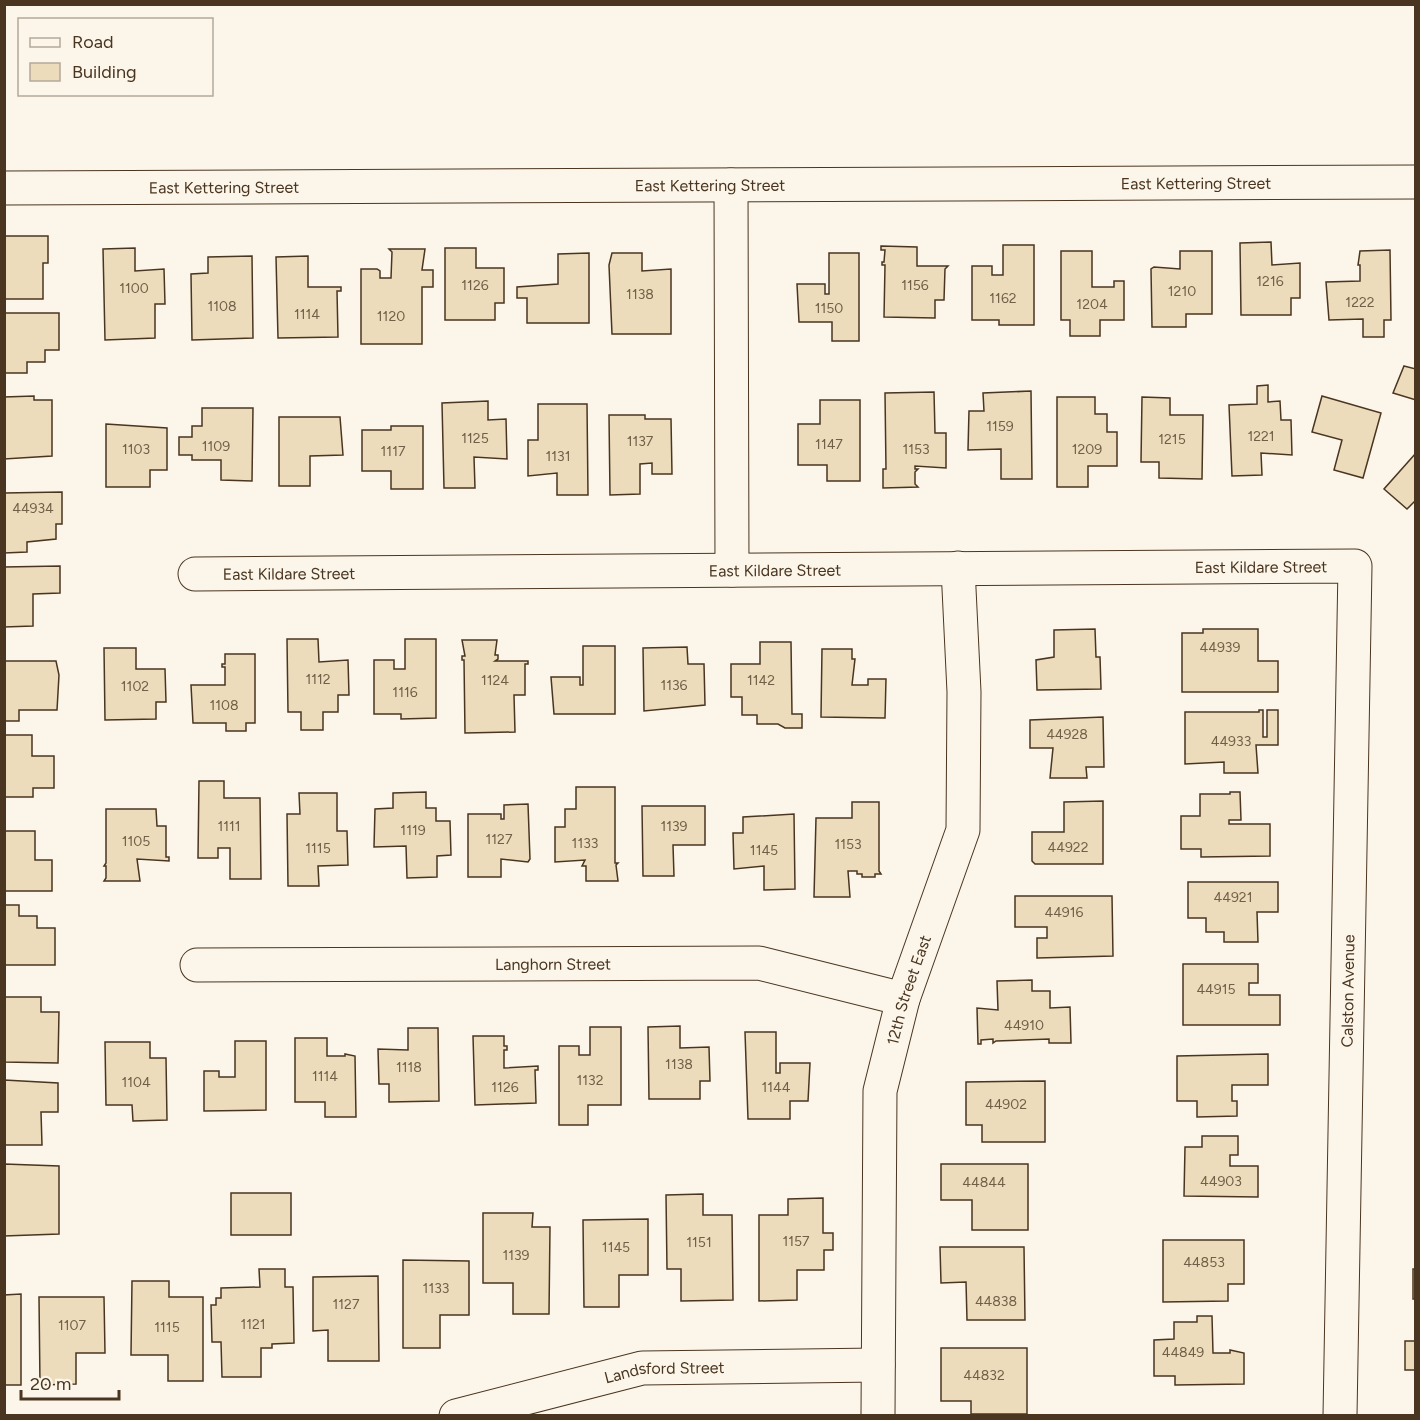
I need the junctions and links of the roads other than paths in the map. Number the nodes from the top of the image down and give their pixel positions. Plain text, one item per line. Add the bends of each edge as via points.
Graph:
1 (1416, 182) edge
2 (730, 185) junction
3 (4, 188) edge
4 (1355, 566) joint
5 (958, 568) junction
6 (732, 570) junction
7 (195, 574) dead end
8 (197, 965) dead end
9 (903, 999) junction
10 (878, 1365) junction
11 (456, 1416) edge
12 (878, 1416) edge
13 (1340, 1416) edge

1 - 2 street, East Kettering Street
2 - 3 street, East Kettering Street
2 - 6 street
4 - 5 street, East Kildare Street
4 - 13 street, Calston Avenue
5 - 6 street, East Kildare Street
5 - 9 street, 12th Street East via 964,692 963,830
6 - 7 street, East Kildare Street
8 - 9 street, Langhorn Street via 759,963
9 - 10 street, 12th Street East via 880,1091
10 - 11 street, Landsford Street via 642,1368
10 - 12 street, 12th Street East

